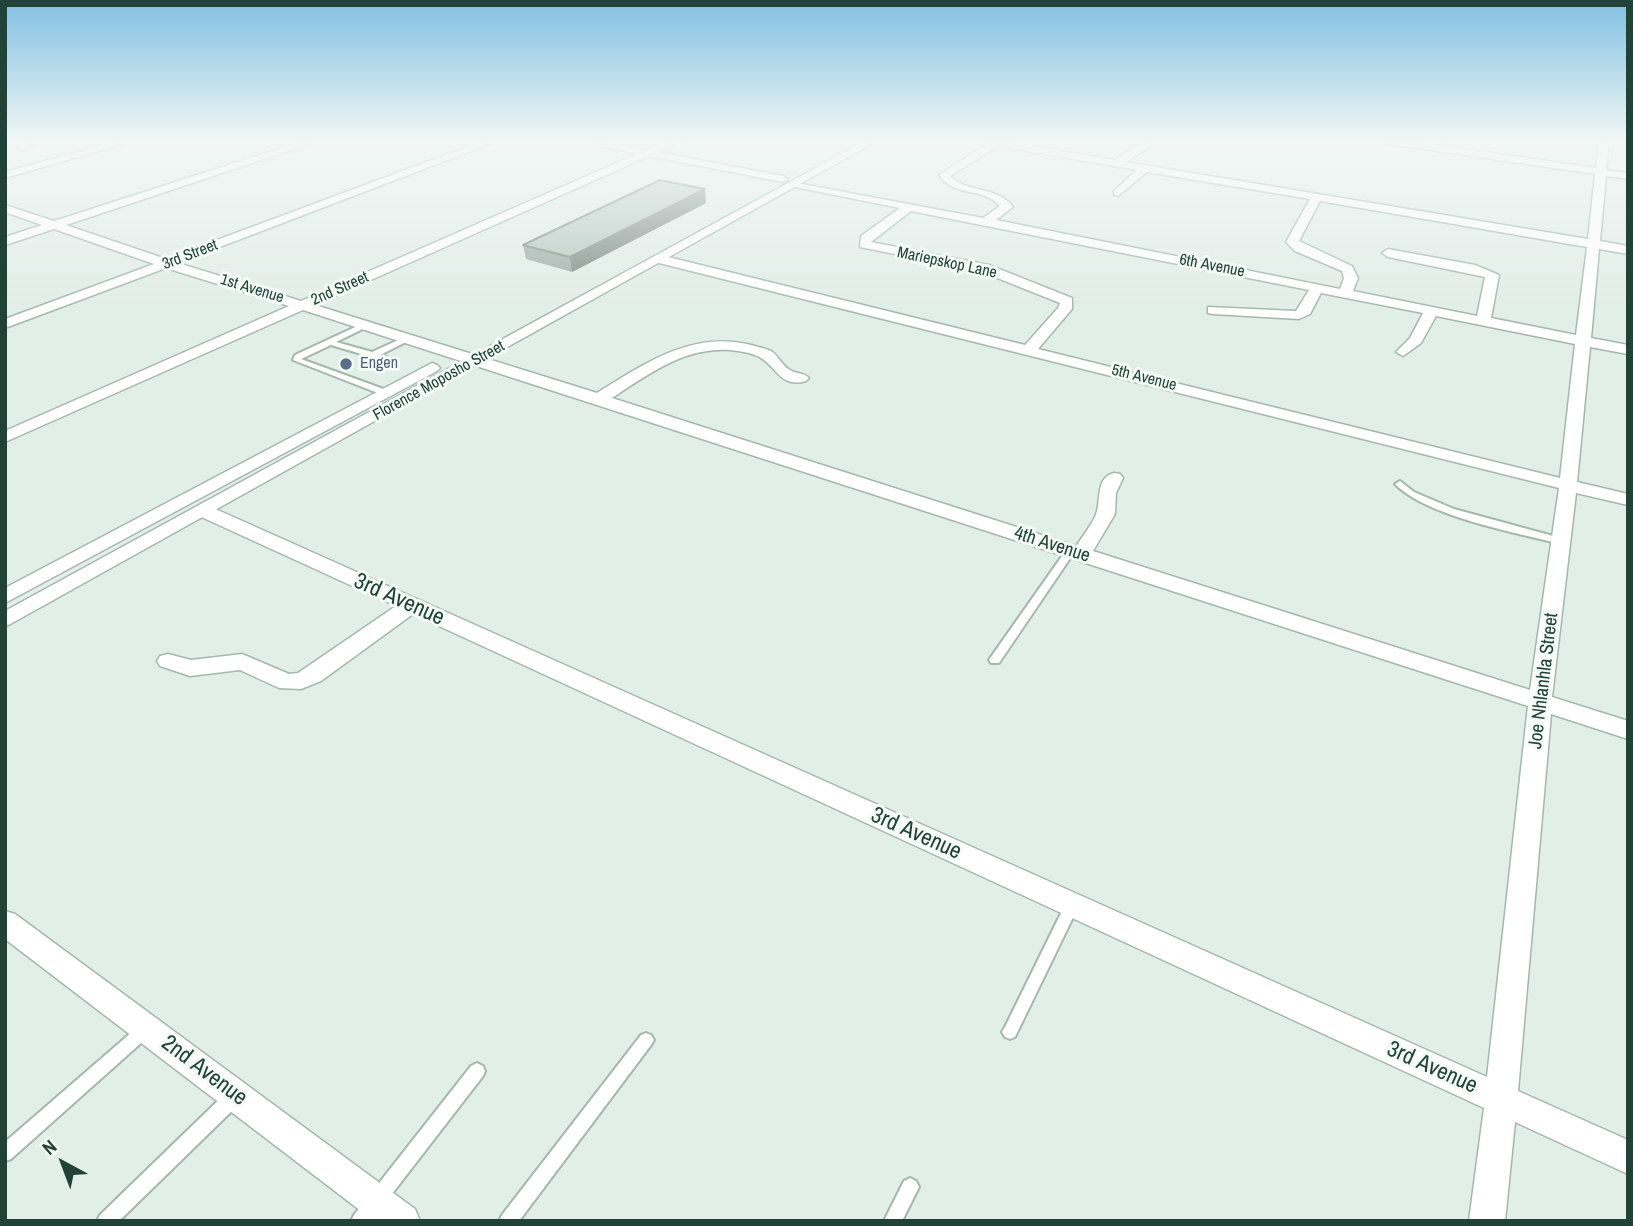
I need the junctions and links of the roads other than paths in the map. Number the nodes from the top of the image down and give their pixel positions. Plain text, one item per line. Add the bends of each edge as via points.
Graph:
1 (138, 198) edge
2 (341, 198) edge
3 (545, 198) edge
4 (758, 198) edge
5 (761, 198) edge
6 (872, 198) edge
7 (1000, 198) edge
8 (1316, 198) edge
9 (1324, 198) edge
10 (1598, 198) edge
11 (909, 206) junction
12 (5, 208) edge
13 (987, 221) junction
14 (53, 226) junction
15 (5, 241) edge
16 (1594, 244) junction
17 (1628, 250) edge
18 (1388, 253) dead end
19 (660, 259) junction
20 (167, 264) junction
21 (1317, 288) junction
22 (1345, 293) junction
23 (305, 305) junction
24 (1213, 310) dead end
25 (1430, 310) junction
26 (1483, 321) junction
27 (5, 324) edge
28 (366, 324) junction
29 (410, 338) junction
30 (1582, 341) junction
31 (330, 342) junction
32 (1030, 349) junction
33 (1628, 351) edge
34 (1403, 352) dead end
35 (373, 355) junction
36 (468, 357) junction
37 (384, 366) dead end
38 (365, 376) dead end
39 (801, 379) dead end
40 (355, 381) junction
41 (386, 393) junction
42 (599, 399) junction
43 (5, 437) edge
44 (1114, 478) dead end
45 (1400, 484) dead end
46 (1568, 486) junction
47 (1628, 500) edge
48 (204, 511) junction
49 (1561, 541) junction
50 (1075, 552) junction
51 (5, 597) edge
52 (412, 606) junction
53 (5, 620) edge
54 (995, 660) dead end
55 (168, 661) dead end
56 (1540, 702) junction
57 (1628, 730) edge
58 (1072, 905) junction
59 (5, 923) edge
60 (147, 1028) junction
61 (1010, 1032) dead end
62 (646, 1040) dead end
63 (477, 1071) dead end
64 (236, 1095) junction
65 (1501, 1100) junction
66 (5, 1153) edge
67 (1628, 1157) edge
68 (910, 1186) dead end
69 (369, 1211) edge
70 (106, 1221) edge
71 (402, 1221) edge
72 (508, 1221) edge
73 (893, 1221) edge
74 (1487, 1221) edge

1 - 14 street
2 - 20 street, 3rd Street
3 - 23 street, 2nd Street
4 - 36 street, Florence Moposho Street
5 - 19 street, Florence Moposho Street
6 - 11 street, 6th Avenue
7 - 13 street via 1007,207
8 - 22 street via 1292,242 1347,269 1352,278
9 - 16 street
10 - 16 street, Joe Nhlanhla Street
11 - 13 street, 6th Avenue
11 - 32 street, Mariepskop Lane via 864,244 984,268 1067,301
12 - 14 street, 1st Avenue
13 - 21 street, 6th Avenue
14 - 15 street
14 - 20 street, 1st Avenue
16 - 17 street
16 - 30 street, Joe Nhlanhla Street
18 - 26 street via 1492,275
19 - 32 street, 5th Avenue
19 - 36 street, Florence Moposho Street
20 - 23 street, 1st Avenue
20 - 27 street, 3rd Street
21 - 22 street, 6th Avenue
21 - 24 street via 1299,315
22 - 25 street, 6th Avenue
23 - 28 street, 1st Avenue
23 - 43 street, 2nd Street
25 - 26 street, 6th Avenue
25 - 34 street via 1416,340
26 - 30 street, 6th Avenue
28 - 29 street, 1st Avenue
28 - 31 lane
29 - 35 lane
29 - 36 street, 1st Avenue
30 - 33 street, 6th Avenue
30 - 46 street, Joe Nhlanhla Street
31 - 35 lane
31 - 40 lane via 298,360
32 - 46 street, 5th Avenue
35 - 37 lane via 390,360
36 - 41 street, Florence Moposho Street
36 - 42 street, 4th Avenue
36 - 48 street, Florence Moposho Street
38 - 40 lane
39 - 42 street via 780,370 771,356 742,345 708,344 666,358
40 - 41 lane
41 - 51 street, Florence Moposho Street
42 - 50 street, 4th Avenue
44 - 50 street via 1107,493 1106,514
45 - 49 lane via 1427,502
46 - 47 street, 5th Avenue
46 - 49 street, Joe Nhlanhla Street
48 - 52 street, 3rd Avenue
48 - 53 street, Florence Moposho Street
49 - 56 street, Joe Nhlanhla Street
50 - 54 lane
50 - 56 street, 4th Avenue
52 - 55 street via 301,681 287,682 242,662 190,668
52 - 58 street, 3rd Avenue
56 - 57 street, 4th Avenue
56 - 65 street, Joe Nhlanhla Street
58 - 61 lane
58 - 65 street, 3rd Avenue
59 - 60 street, 2nd Avenue
60 - 64 street, 2nd Avenue
60 - 66 lane
62 - 72 lane
63 - 69 lane
64 - 69 street, 2nd Avenue
64 - 70 lane
65 - 67 street, 3rd Avenue
65 - 74 street, Joe Nhlanhla Street
68 - 73 lane
69 - 71 street, 2nd Avenue

